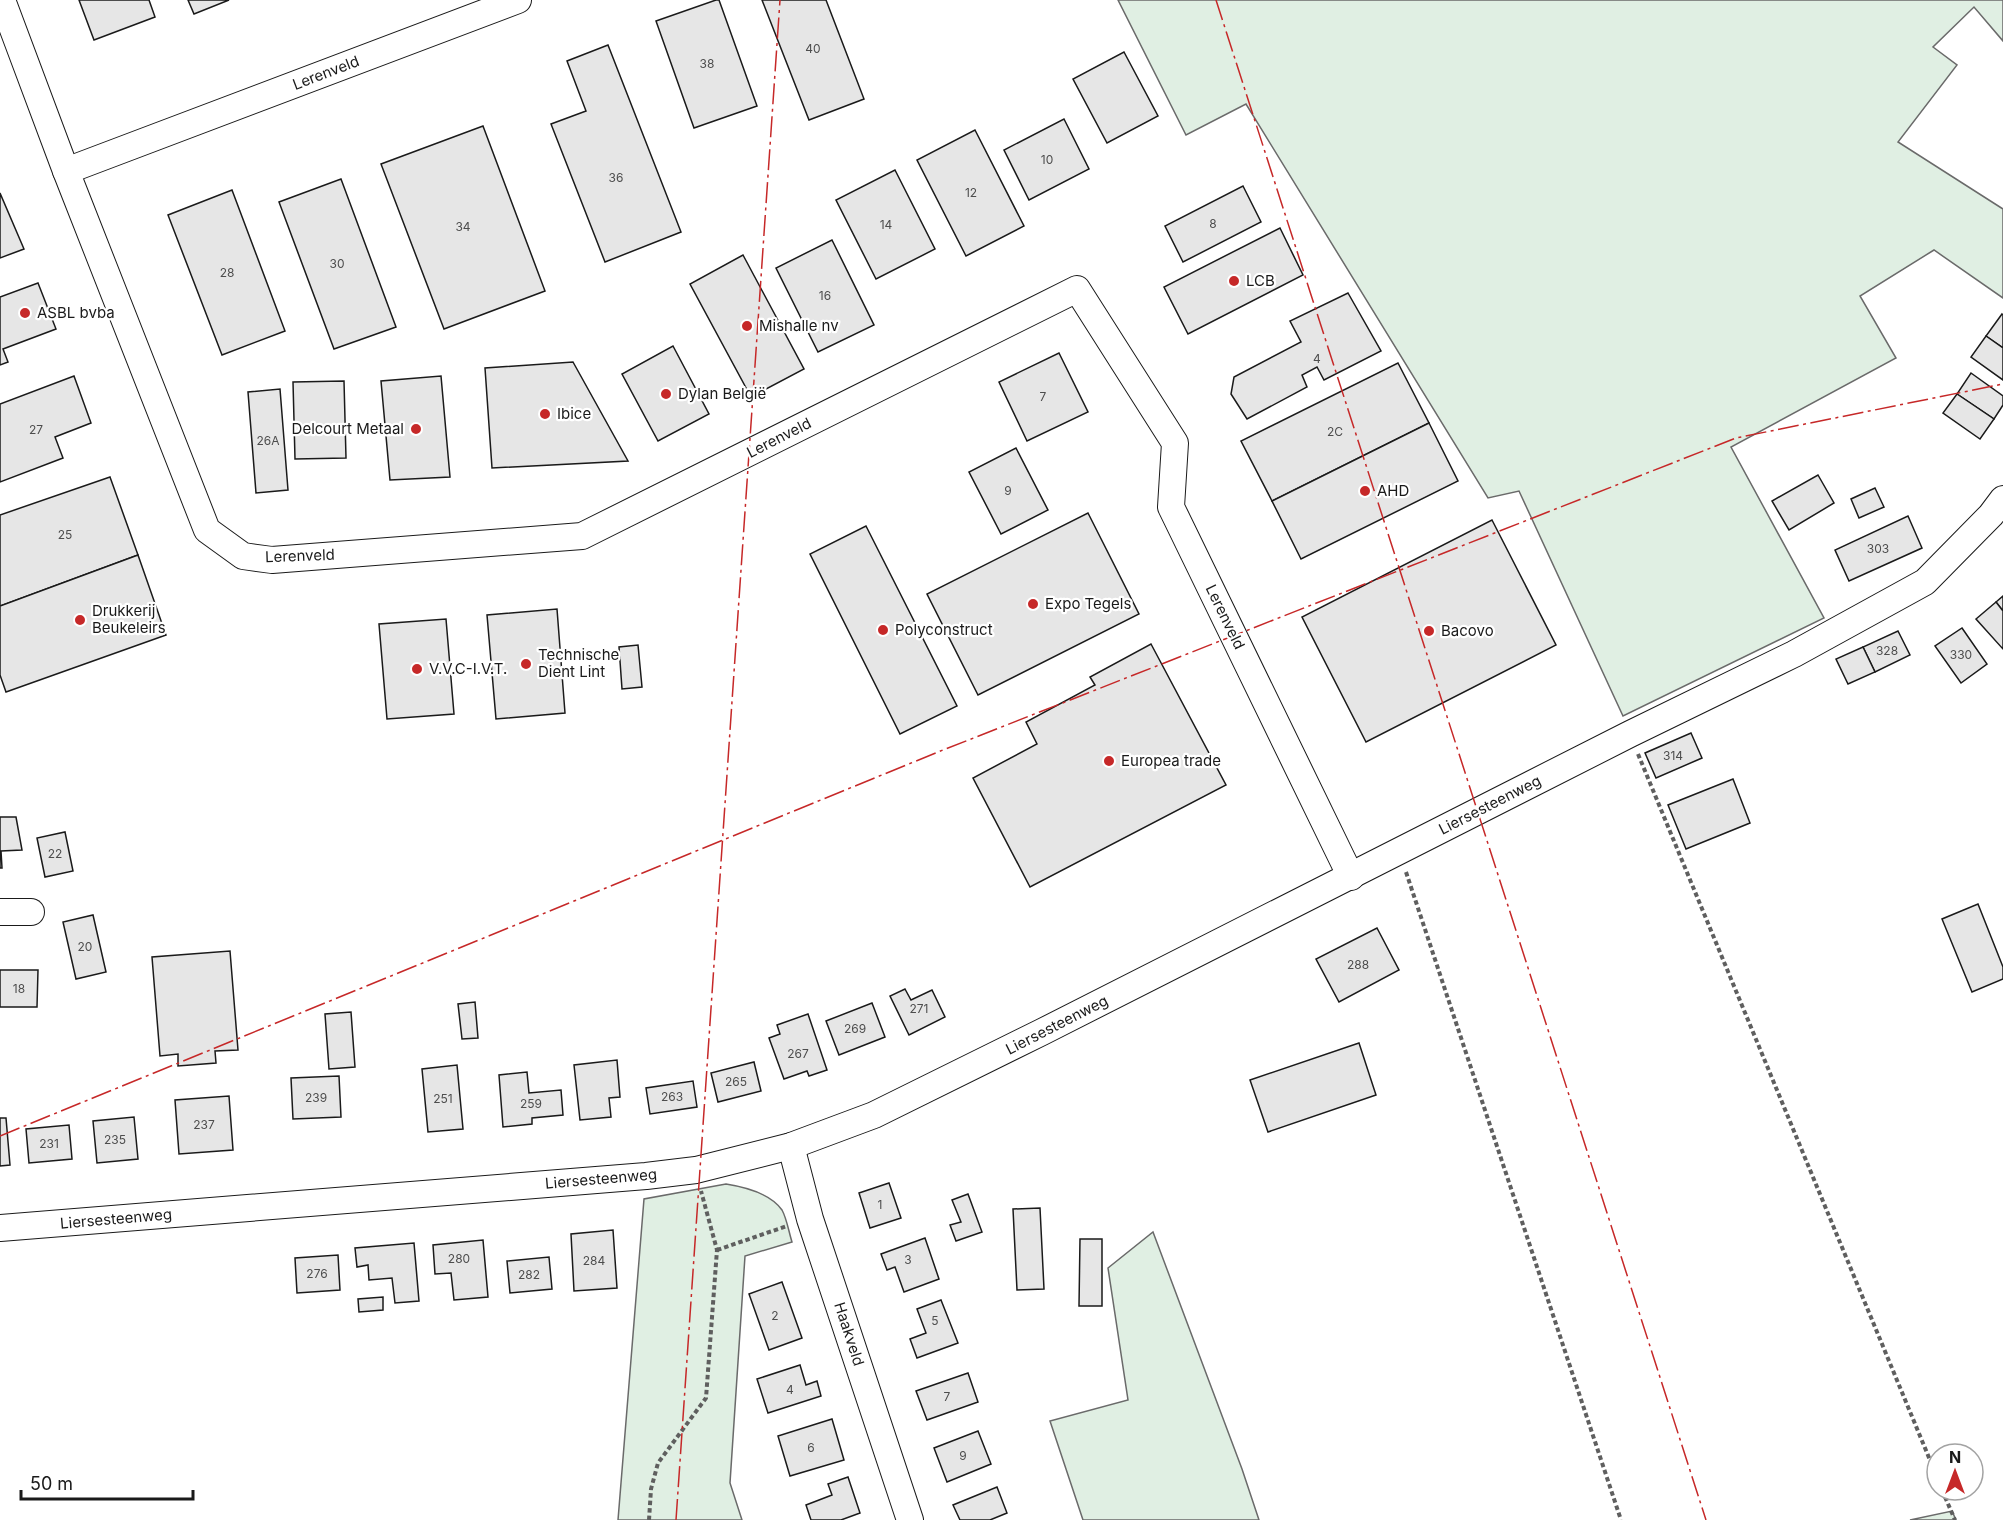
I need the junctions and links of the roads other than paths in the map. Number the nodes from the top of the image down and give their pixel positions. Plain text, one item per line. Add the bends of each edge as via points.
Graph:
1 (2, 0) edge
2 (518, 0) edge
3 (66, 171) junction
4 (2003, 499) edge
5 (1351, 877) junction
6 (0, 912) edge
7 (31, 912) dead end
8 (791, 1146) junction
9 (0, 1228) edge
10 (910, 1520) edge

1 - 3 street, Lerenveld
2 - 3 street, Lerenveld
3 - 5 street, Lerenveld via 207,530 243,556 262,559 582,536 1077,289 1175,443 1171,507
4 - 5 street, Liersesteenweg via 1925,582 1794,654
5 - 8 street, Liersesteenweg via 874,1115
6 - 7 street
8 - 9 street, Liersesteenweg via 696,1170 646,1176
8 - 10 street, Haakveld via 810,1219

